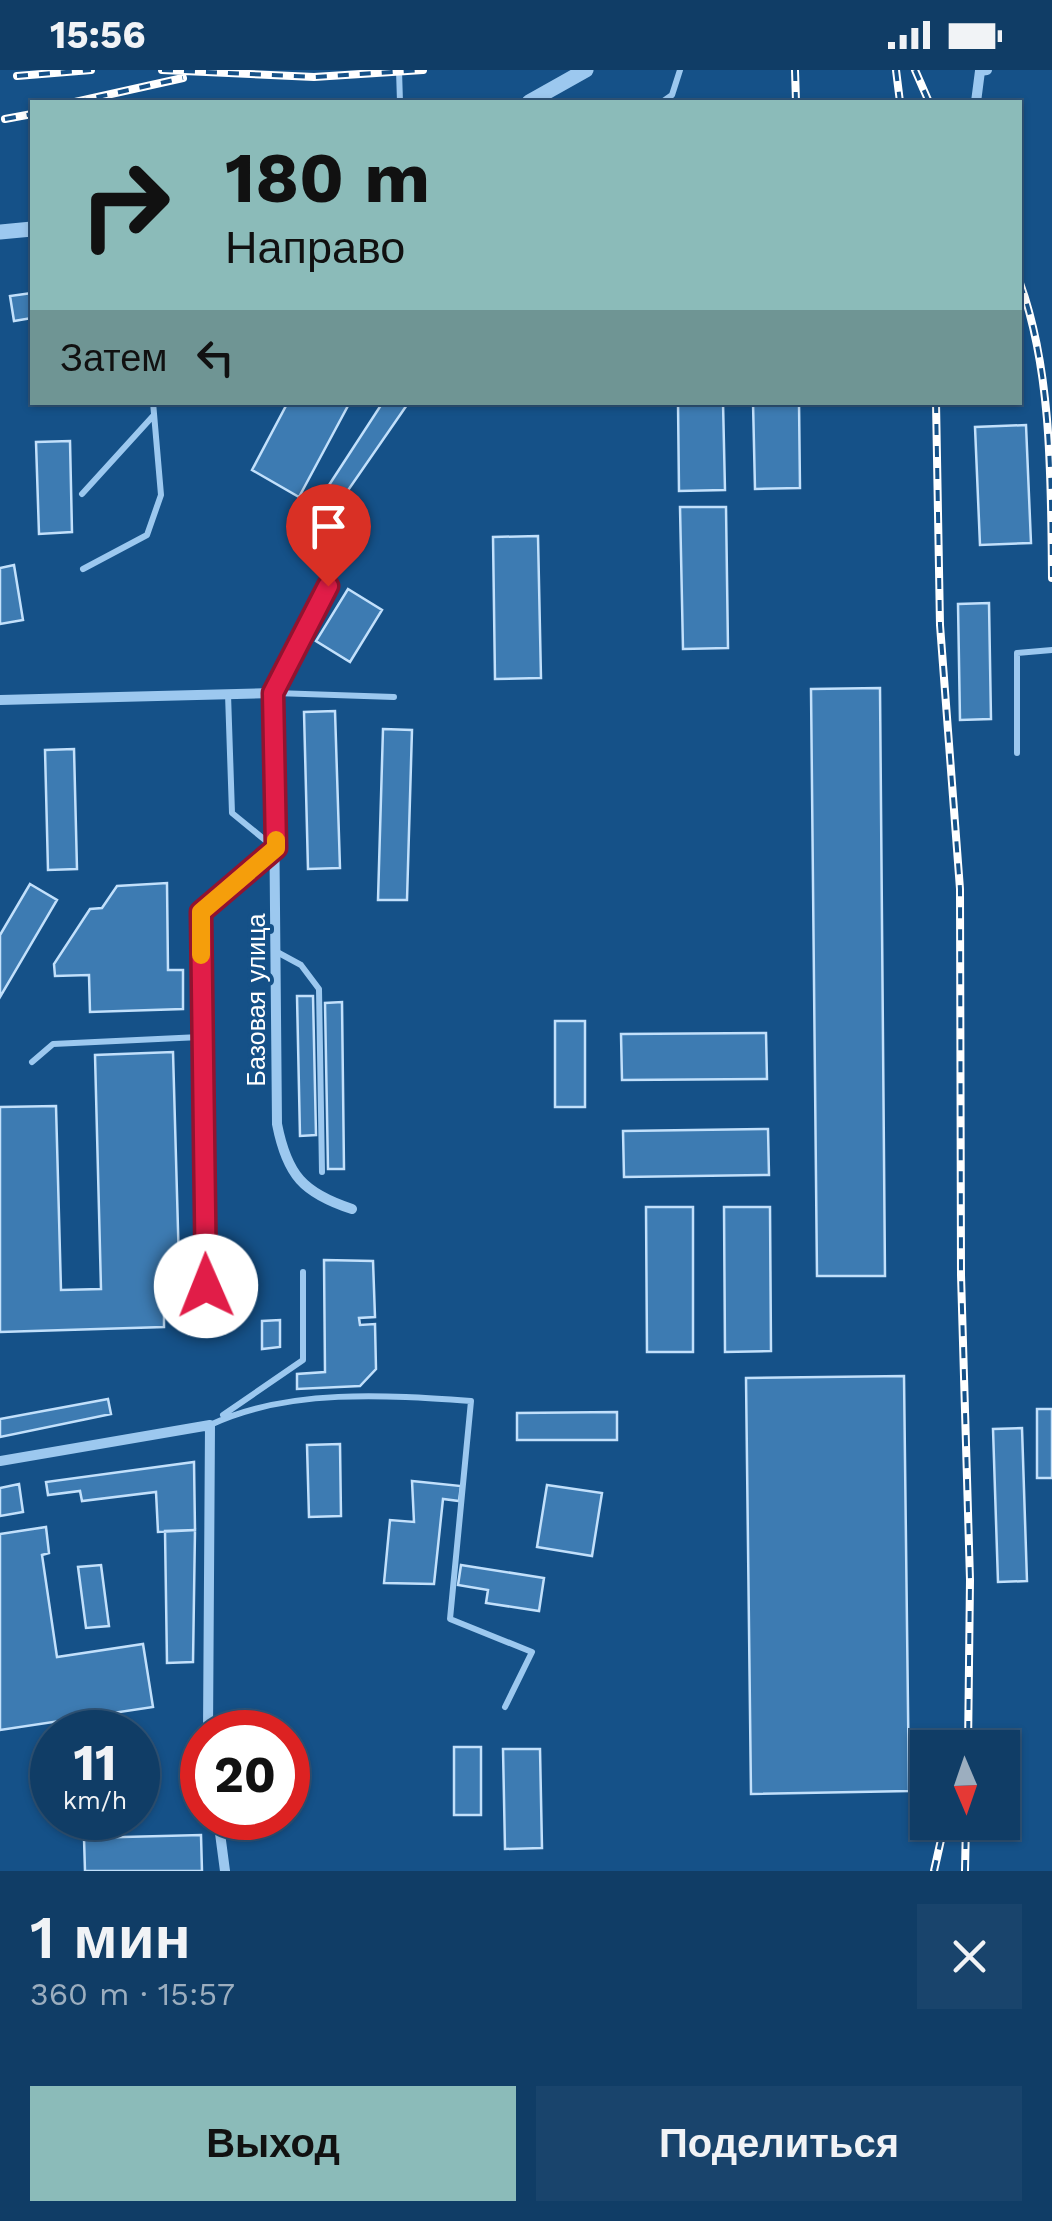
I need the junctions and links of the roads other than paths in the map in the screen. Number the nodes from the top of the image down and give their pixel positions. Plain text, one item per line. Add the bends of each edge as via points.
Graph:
1 (399, 70) edge
2 (586, 70) edge
3 (680, 70) edge
4 (987, 70) edge
5 (400, 100) edge
6 (533, 100) edge
7 (665, 100) edge
8 (976, 100) edge
9 (30, 229) edge
10 (0, 232) edge
11 (153, 405) edge
12 (154, 415) junction
13 (82, 494) dead end
14 (82, 569) dead end
15 (328, 586) dead end
16 (1052, 650) edge
17 (273, 693) junction
18 (228, 694) junction
19 (394, 697) dead end
20 (0, 700) edge
21 (1017, 753) dead end
22 (276, 848) junction
23 (277, 952) junction
24 (200, 1038) junction
25 (32, 1062) dead end
26 (322, 1172) dead end
27 (352, 1209) dead end
28 (303, 1272) dead end
29 (206, 1286) dead end
30 (210, 1425) junction
31 (0, 1461) edge
32 (505, 1708) dead end
33 (208, 1710) edge
34 (220, 1840) edge
35 (224, 1871) edge

1 - 5 lane
2 - 6 street
3 - 7 lane
4 - 8 street via 980,71
9 - 10 street
11 - 12 lane
12 - 13 lane
12 - 14 lane via 161,495 147,535
15 - 17 street, Базовая улица
16 - 21 lane via 1016,653
17 - 18 street
17 - 19 lane
17 - 22 street, Базовая улица
18 - 20 street
18 - 22 lane via 232,813
22 - 23 street, Базовая улица
22 - 24 lane via 201,912
23 - 26 lane via 301,965 319,989
23 - 27 street, Базовая улица via 277,1124 283,1156 298,1180
24 - 25 lane via 53,1044
24 - 29 lane
28 - 30 lane via 303,1360
30 - 31 street
30 - 32 lane via 236,1412 287,1402 471,1400 450,1619 532,1652
30 - 33 street
34 - 35 street

